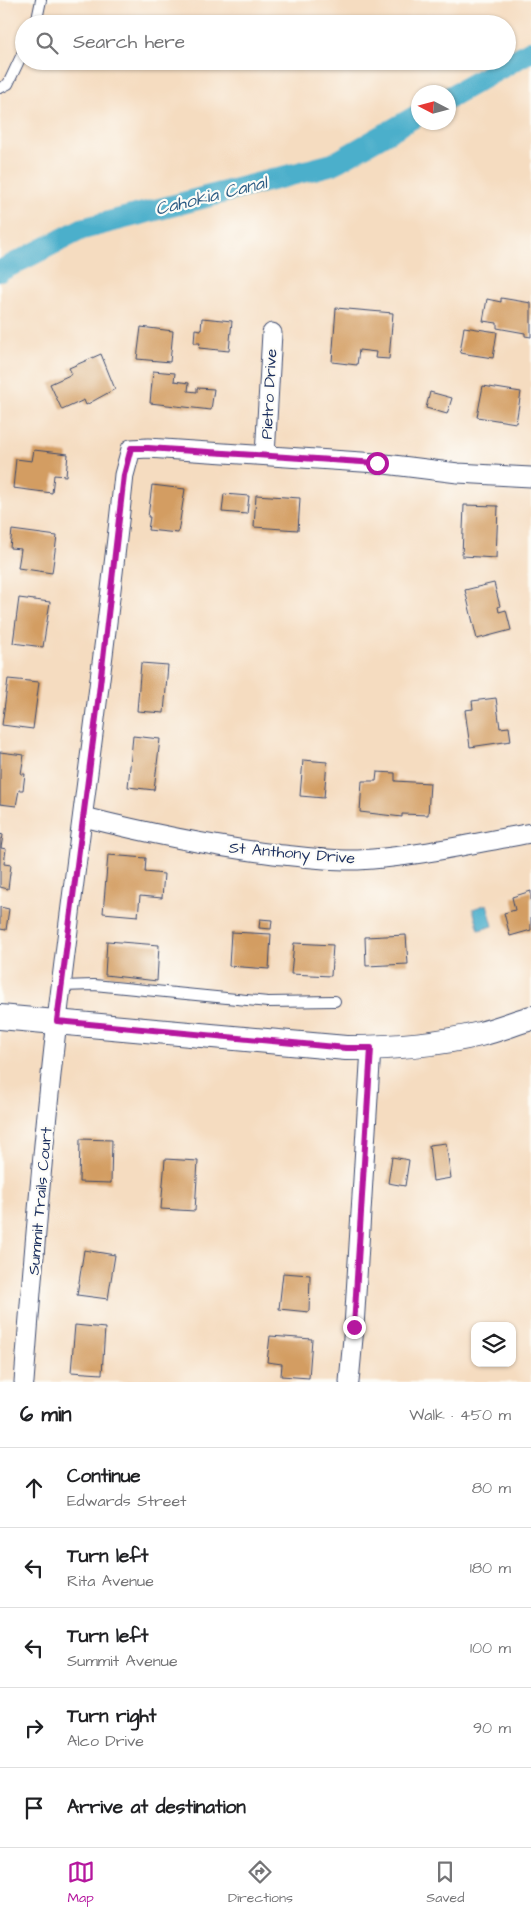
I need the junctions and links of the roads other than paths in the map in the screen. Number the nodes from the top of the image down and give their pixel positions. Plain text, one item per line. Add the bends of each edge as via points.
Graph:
1 (41, 0) edge
2 (38, 15) edge
3 (15, 69) edge
4 (0, 88) edge
5 (272, 333) dead end
6 (265, 455) junction
7 (531, 477) edge
8 (84, 817) junction
9 (531, 832) edge
10 (62, 986) junction
11 (334, 1001) dead end
12 (0, 1017) edge
13 (531, 1018) edge
14 (57, 1021) junction
15 (371, 1048) junction
16 (24, 1382) edge
17 (349, 1382) edge

1 - 2 lane
3 - 4 lane via 8,84
5 - 6 street, Pietro Drive
6 - 7 street
6 - 8 street, Summit Trails Court via 131,448 124,475
8 - 9 street, St Anthony Drive via 219,847 356,860 396,857
8 - 10 street, Summit Trails Court
10 - 11 lane via 94,985 268,1002
10 - 14 street, Summit Trails Court
12 - 14 street
13 - 15 street via 480,1034 434,1043
14 - 15 street
14 - 16 street, Summit Trails Court
15 - 17 street

